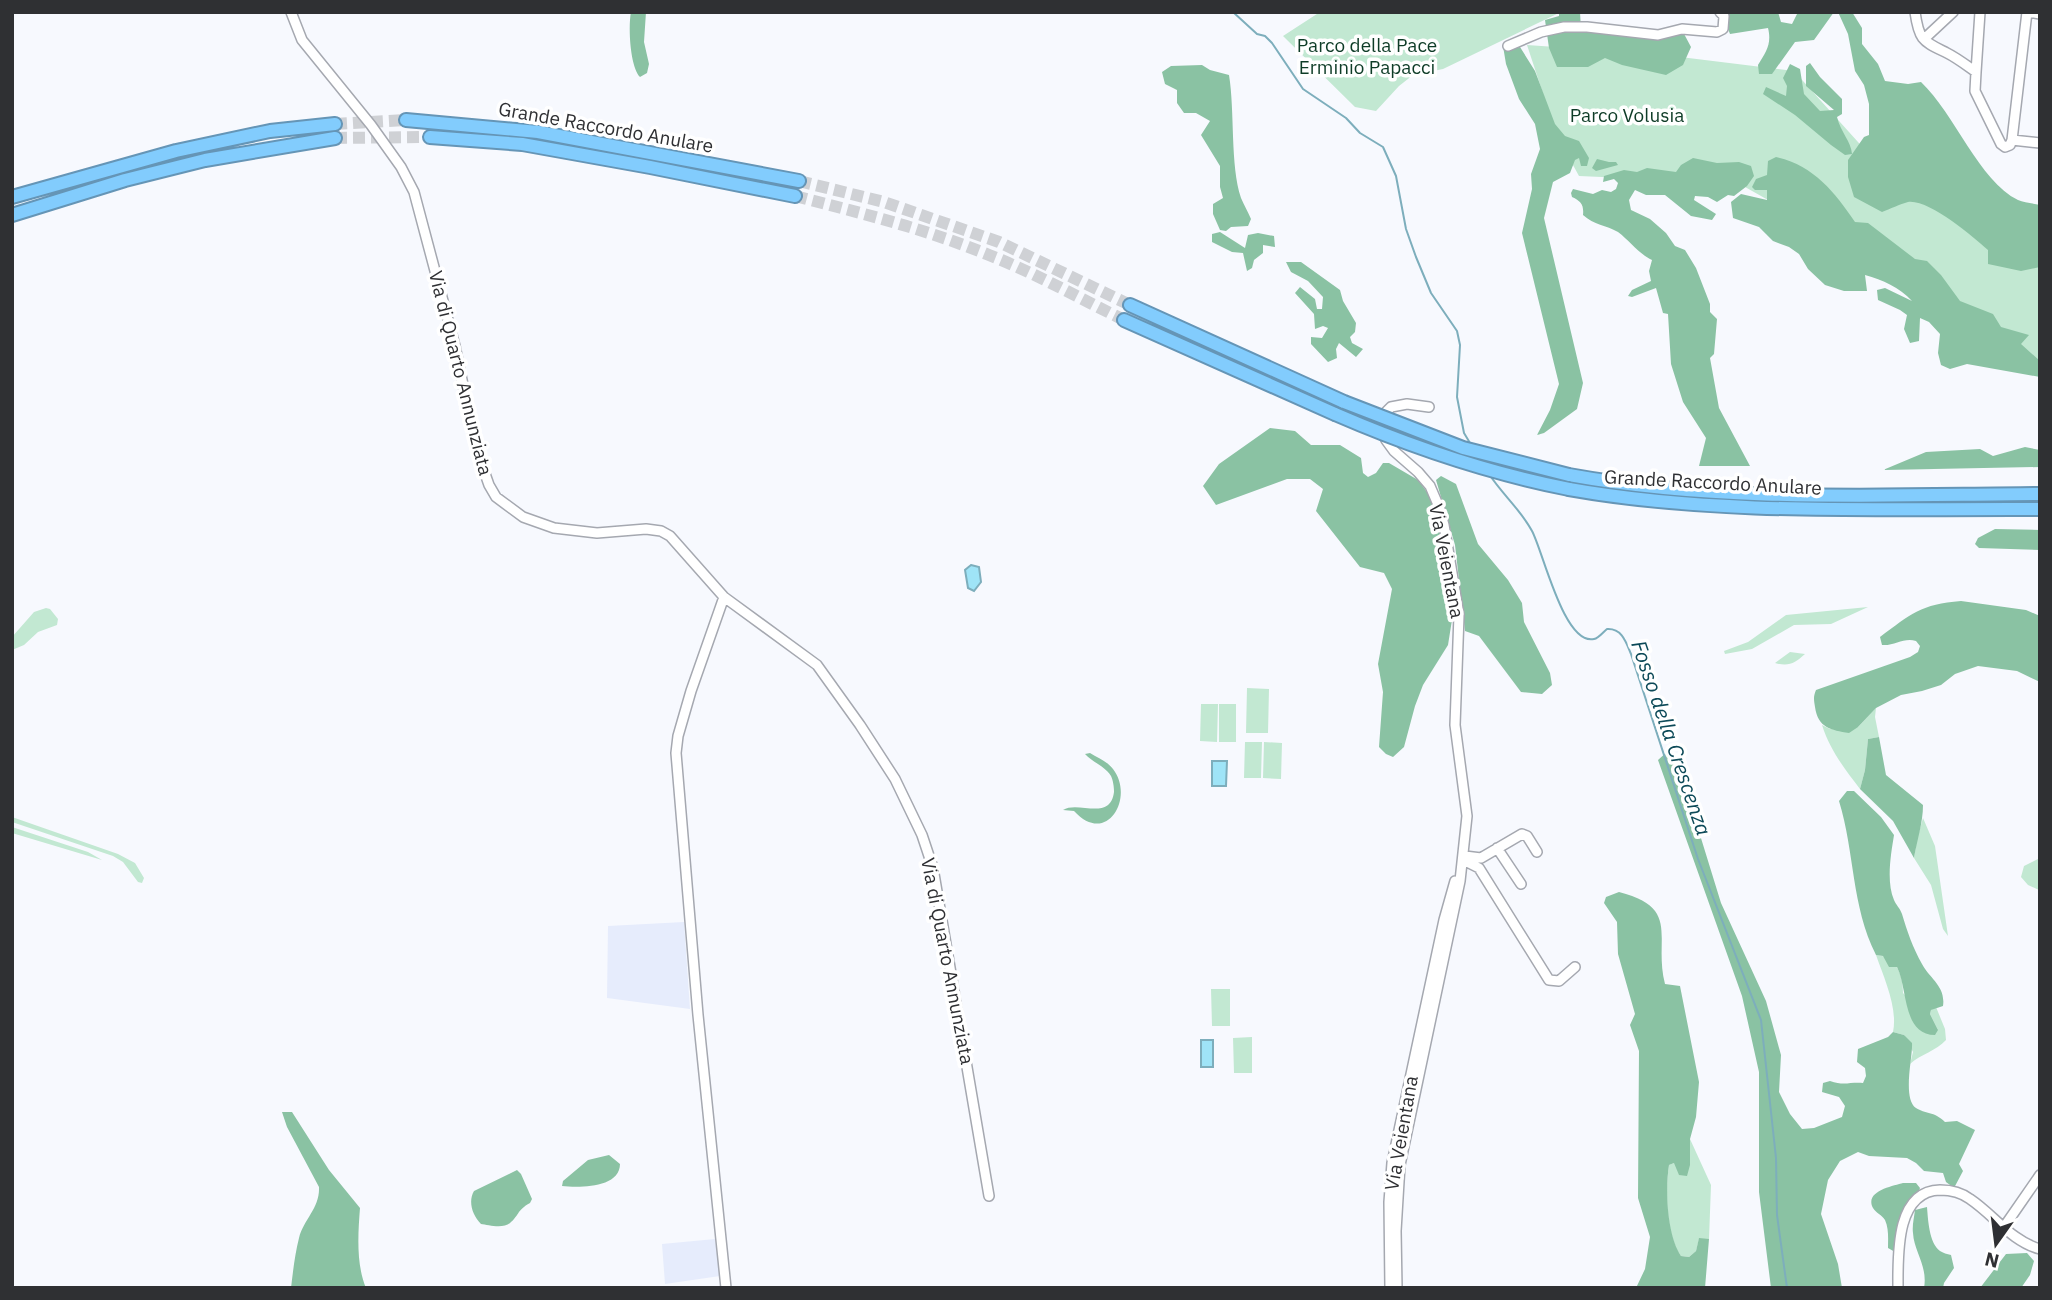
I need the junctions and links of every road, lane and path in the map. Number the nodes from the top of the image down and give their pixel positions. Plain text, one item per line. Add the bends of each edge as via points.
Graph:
1 (1720, 12) edge
2 (1915, 12) edge
3 (1953, 12) edge
4 (1980, 12) edge
5 (2028, 12) edge
6 (2040, 13) edge
7 (295, 14) edge
8 (1924, 39) junction
9 (1508, 46) dead end
10 (1976, 72) junction
11 (407, 120) tunnel mouth
12 (335, 124) tunnel mouth
13 (430, 137) tunnel mouth
14 (335, 138) tunnel mouth
15 (2009, 143) junction
16 (2040, 143) edge
17 (799, 181) tunnel mouth
18 (12, 195) edge
19 (795, 196) tunnel mouth
20 (12, 215) edge
21 (1130, 305) tunnel mouth
22 (1124, 320) tunnel mouth
23 (1429, 407) dead end
24 (2040, 494) edge
25 (2040, 509) edge
26 (724, 597) junction
27 (1497, 848) junction
28 (1537, 852) dead end
29 (1464, 858) junction
30 (1521, 884) dead end
31 (1575, 967) dead end
32 (2040, 1175) edge
33 (989, 1195) dead end
34 (2004, 1227) junction
35 (1393, 1243) junction
36 (2040, 1249) edge
37 (726, 1288) edge
38 (1390, 1288) edge
39 (1397, 1288) edge
40 (1899, 1288) edge

1 - 9 street via 1725,23 1717,33 1682,29 1658,35 1564,27
2 - 8 street
3 - 8 street
4 - 10 street
5 - 6 street
5 - 15 street
7 - 26 street, Via di Quarto Annunziata via 302,40 372,125 414,192 455,345 476,448 496,497 523,517 554,528 661,531
8 - 10 street
10 - 15 street via 1975,91 2001,144
11 - 17 highway, Grande Raccordo Anulare via 538,132
12 - 18 highway via 270,131 176,150
13 - 19 highway, Grande Raccordo Anulare via 522,144
14 - 20 highway via 205,160
15 - 16 street
21 - 24 highway, Grande Raccordo Anulare, bridge via 1344,402 1463,448 1569,475 1752,493
22 - 25 highway, Grande Raccordo Anulare, bridge via 1444,457 1569,489 1621,498 1721,505
23 - 29 street, Via Veientana via 1394,406 1385,413 1381,426 1394,451 1432,490 1450,557 1460,620 1455,725 1466,802
26 - 33 street, Via di Quarto Annunziata via 815,663 884,761 922,835 939,898
26 - 37 street via 691,691 676,753
27 - 28 street via 1522,834
27 - 29 street via 1481,858
27 - 30 street
29 - 31 street via 1479,869 1548,978 1561,980
29 - 35 street, Via Veientana via 1400,1165
32 - 34 street
34 - 36 street via 2016,1239
34 - 40 street via 1962,1194 1941,1190 1921,1195 1903,1224
35 - 38 street, Via Veientana
35 - 39 street, Via Veientana

